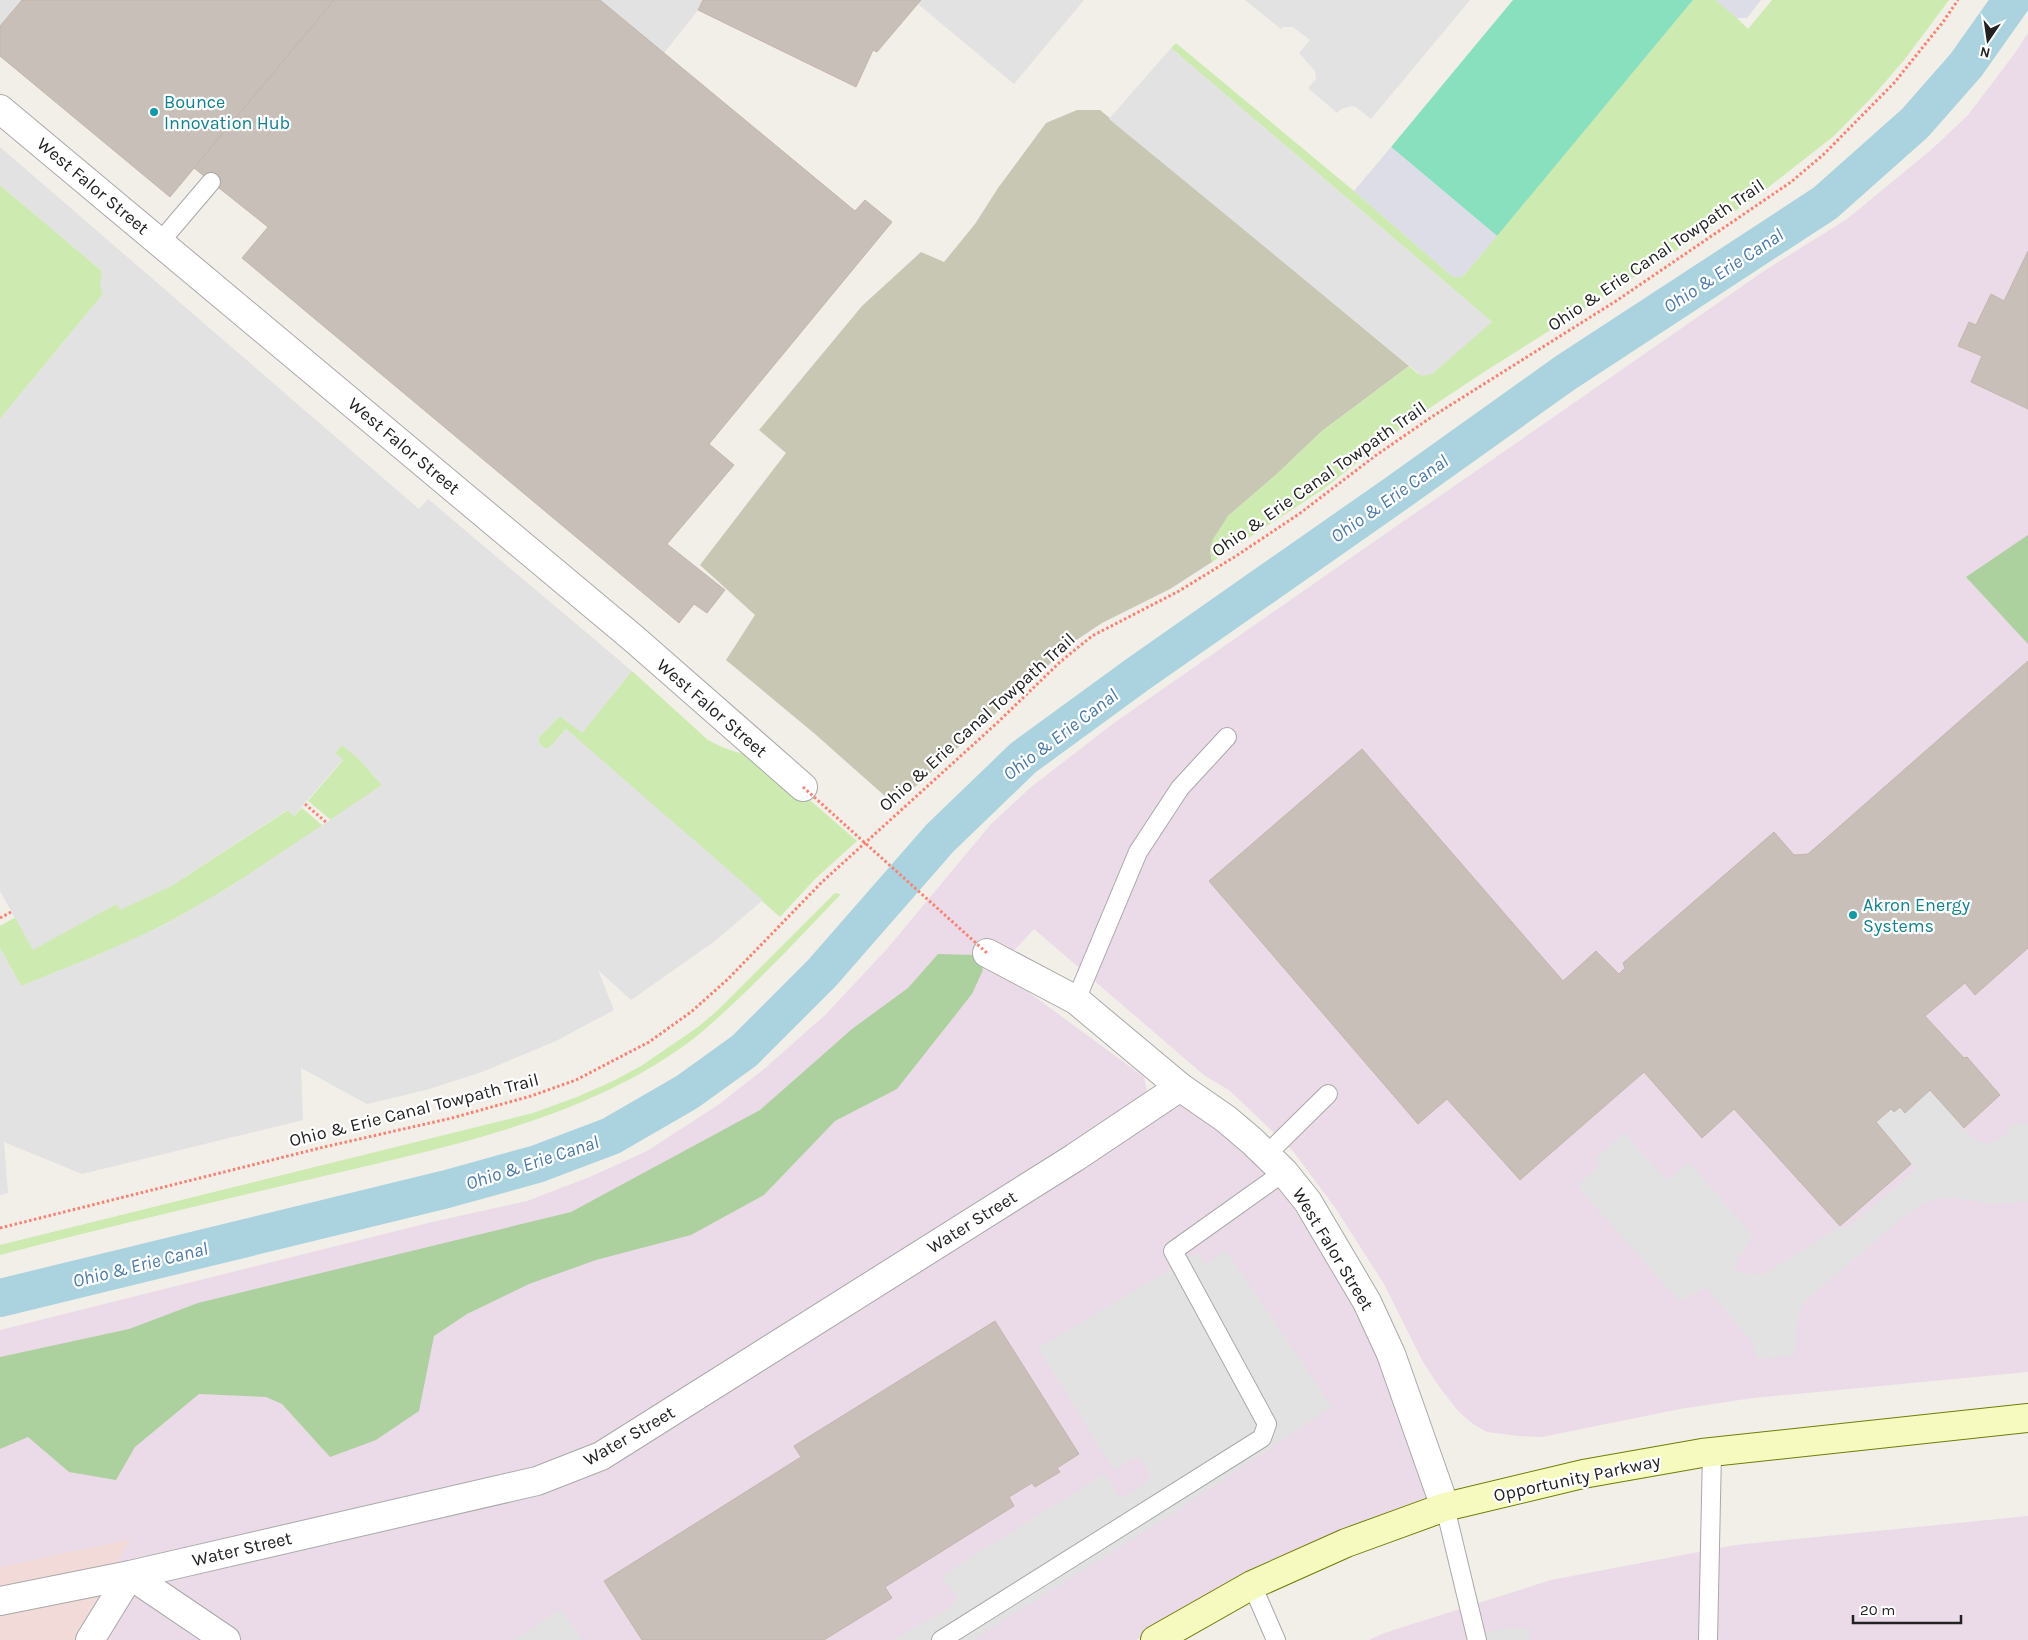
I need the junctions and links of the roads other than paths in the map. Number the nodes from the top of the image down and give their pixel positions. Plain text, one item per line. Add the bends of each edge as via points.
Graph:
1 (0, 109) edge
2 (211, 182) dead end
3 (160, 242) junction
4 (1227, 737) dead end
5 (803, 787) road end
6 (986, 953) road end
7 (1076, 1000) junction
8 (1180, 1087) junction
9 (1328, 1094) dead end
10 (1275, 1164) junction
11 (2028, 1418) edge
12 (1712, 1452) junction
13 (1445, 1508) junction
14 (130, 1575) junction
15 (1252, 1585) junction
16 (0, 1601) edge
17 (90, 1640) edge
18 (226, 1640) edge
19 (941, 1640) edge
20 (1154, 1640) edge
21 (1276, 1640) edge
22 (1477, 1640) edge
23 (1708, 1640) edge

1 - 3 street, West Falor Street
2 - 3 lane
3 - 5 street, West Falor Street via 633,638
4 - 7 lane via 1180,788 1138,852
6 - 7 street, West Falor Street
7 - 8 street, West Falor Street
8 - 10 street, West Falor Street via 1226,1119
8 - 14 street, Water Street via 1074,1158 601,1456 537,1481
9 - 10 lane
10 - 13 street, West Falor Street via 1308,1202 1367,1302 1392,1354
10 - 19 lane via 1173,1251 1268,1424 1262,1438
11 - 12 main road, Opportunity Parkway
12 - 13 main road, Opportunity Parkway via 1583,1474
12 - 23 lane
13 - 15 main road, Opportunity Parkway via 1346,1543
13 - 22 lane
14 - 16 street, Water Street
14 - 17 street
14 - 18 street
15 - 20 main road, Opportunity Parkway
15 - 21 lane

